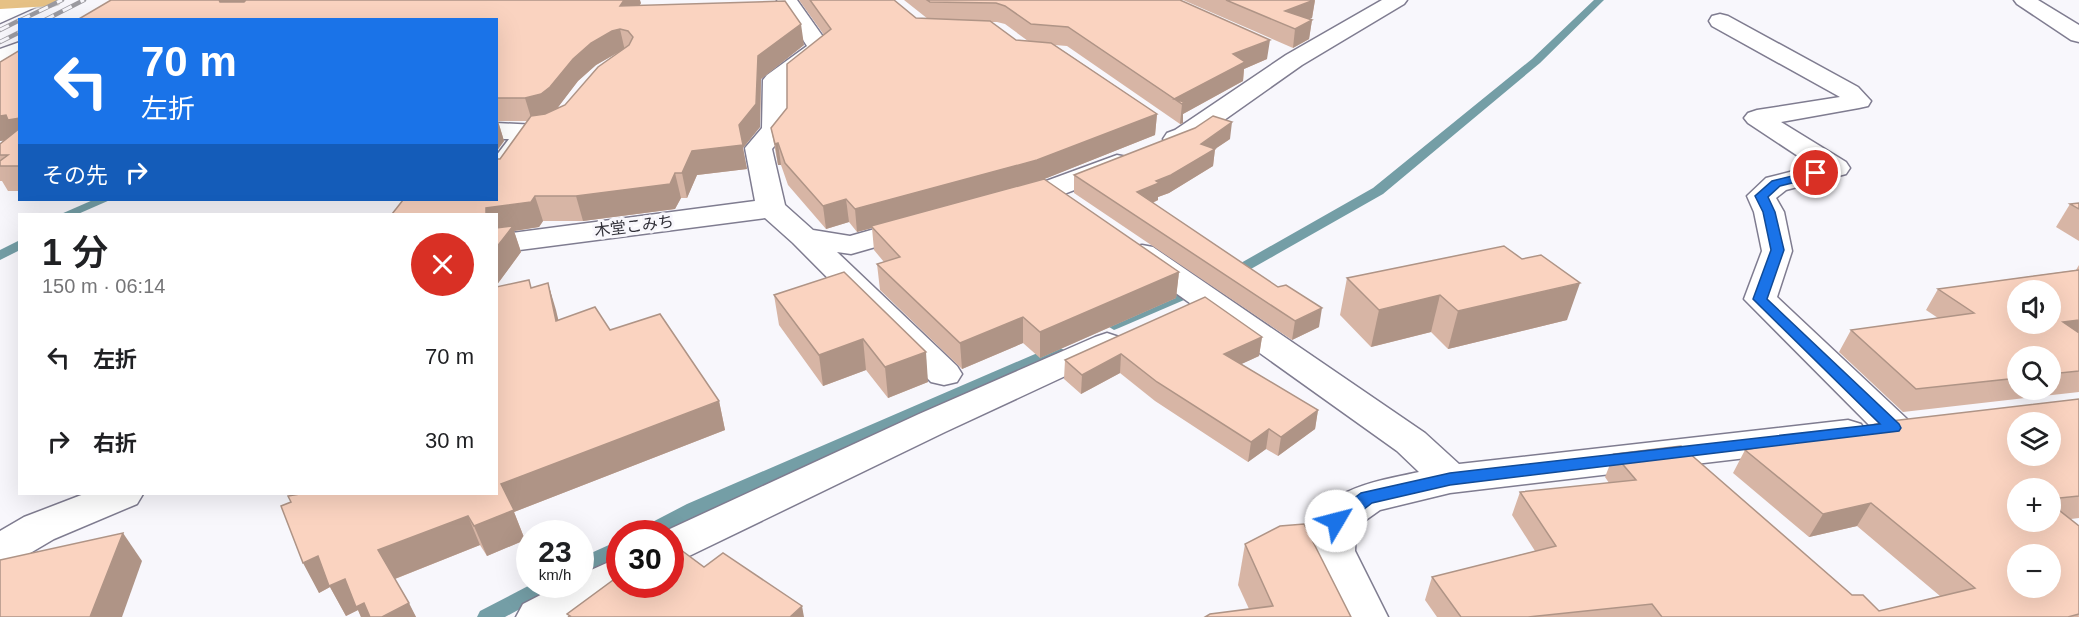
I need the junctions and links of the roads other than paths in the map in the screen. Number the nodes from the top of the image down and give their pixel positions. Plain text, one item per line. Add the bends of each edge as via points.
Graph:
1 (40, 0) edge
2 (787, 0) edge
3 (1397, 0) edge
4 (2024, 0) edge
5 (0, 3) edge
6 (0, 17) edge
7 (1720, 21) dead end
8 (2079, 35) edge
9 (18, 50) edge
10 (0, 58) edge
11 (498, 131) edge
12 (498, 174) edge
13 (1048, 189) junction
14 (771, 208) junction
15 (982, 208) edge
16 (1076, 209) edge
17 (939, 220) edge
18 (804, 237) junction
19 (1122, 241) edge
20 (498, 244) edge
21 (1182, 305) junction
22 (944, 374) dead end
23 (1680, 452) junction
24 (1450, 479) junction
25 (1716, 484) edge
26 (121, 495) edge
27 (684, 540) edge
28 (0, 551) edge
29 (606, 581) edge
30 (539, 617) edge
31 (1365, 617) edge

1 - 5 main road
1 - 6 street
2 - 14 street via 820,48 775,80 775,129 758,148
3 - 13 street via 1284,56 1158,141
4 - 8 street
7 - 23 street via 1859,101 1757,118 1836,168 1776,184 1761,196 1778,250 1760,299 1911,426
9 - 10 street
11 - 12 street via 537,130
13 - 15 street
13 - 16 street
14 - 18 street
14 - 20 street, 木堂こみち
17 - 18 street via 851,244
18 - 22 street
19 - 21 street
21 - 24 street via 1411,442
21 - 27 street
23 - 24 street
23 - 25 street
24 - 31 street via 1367,498 1336,521 1334,551
26 - 28 street via 39,528
29 - 30 street

